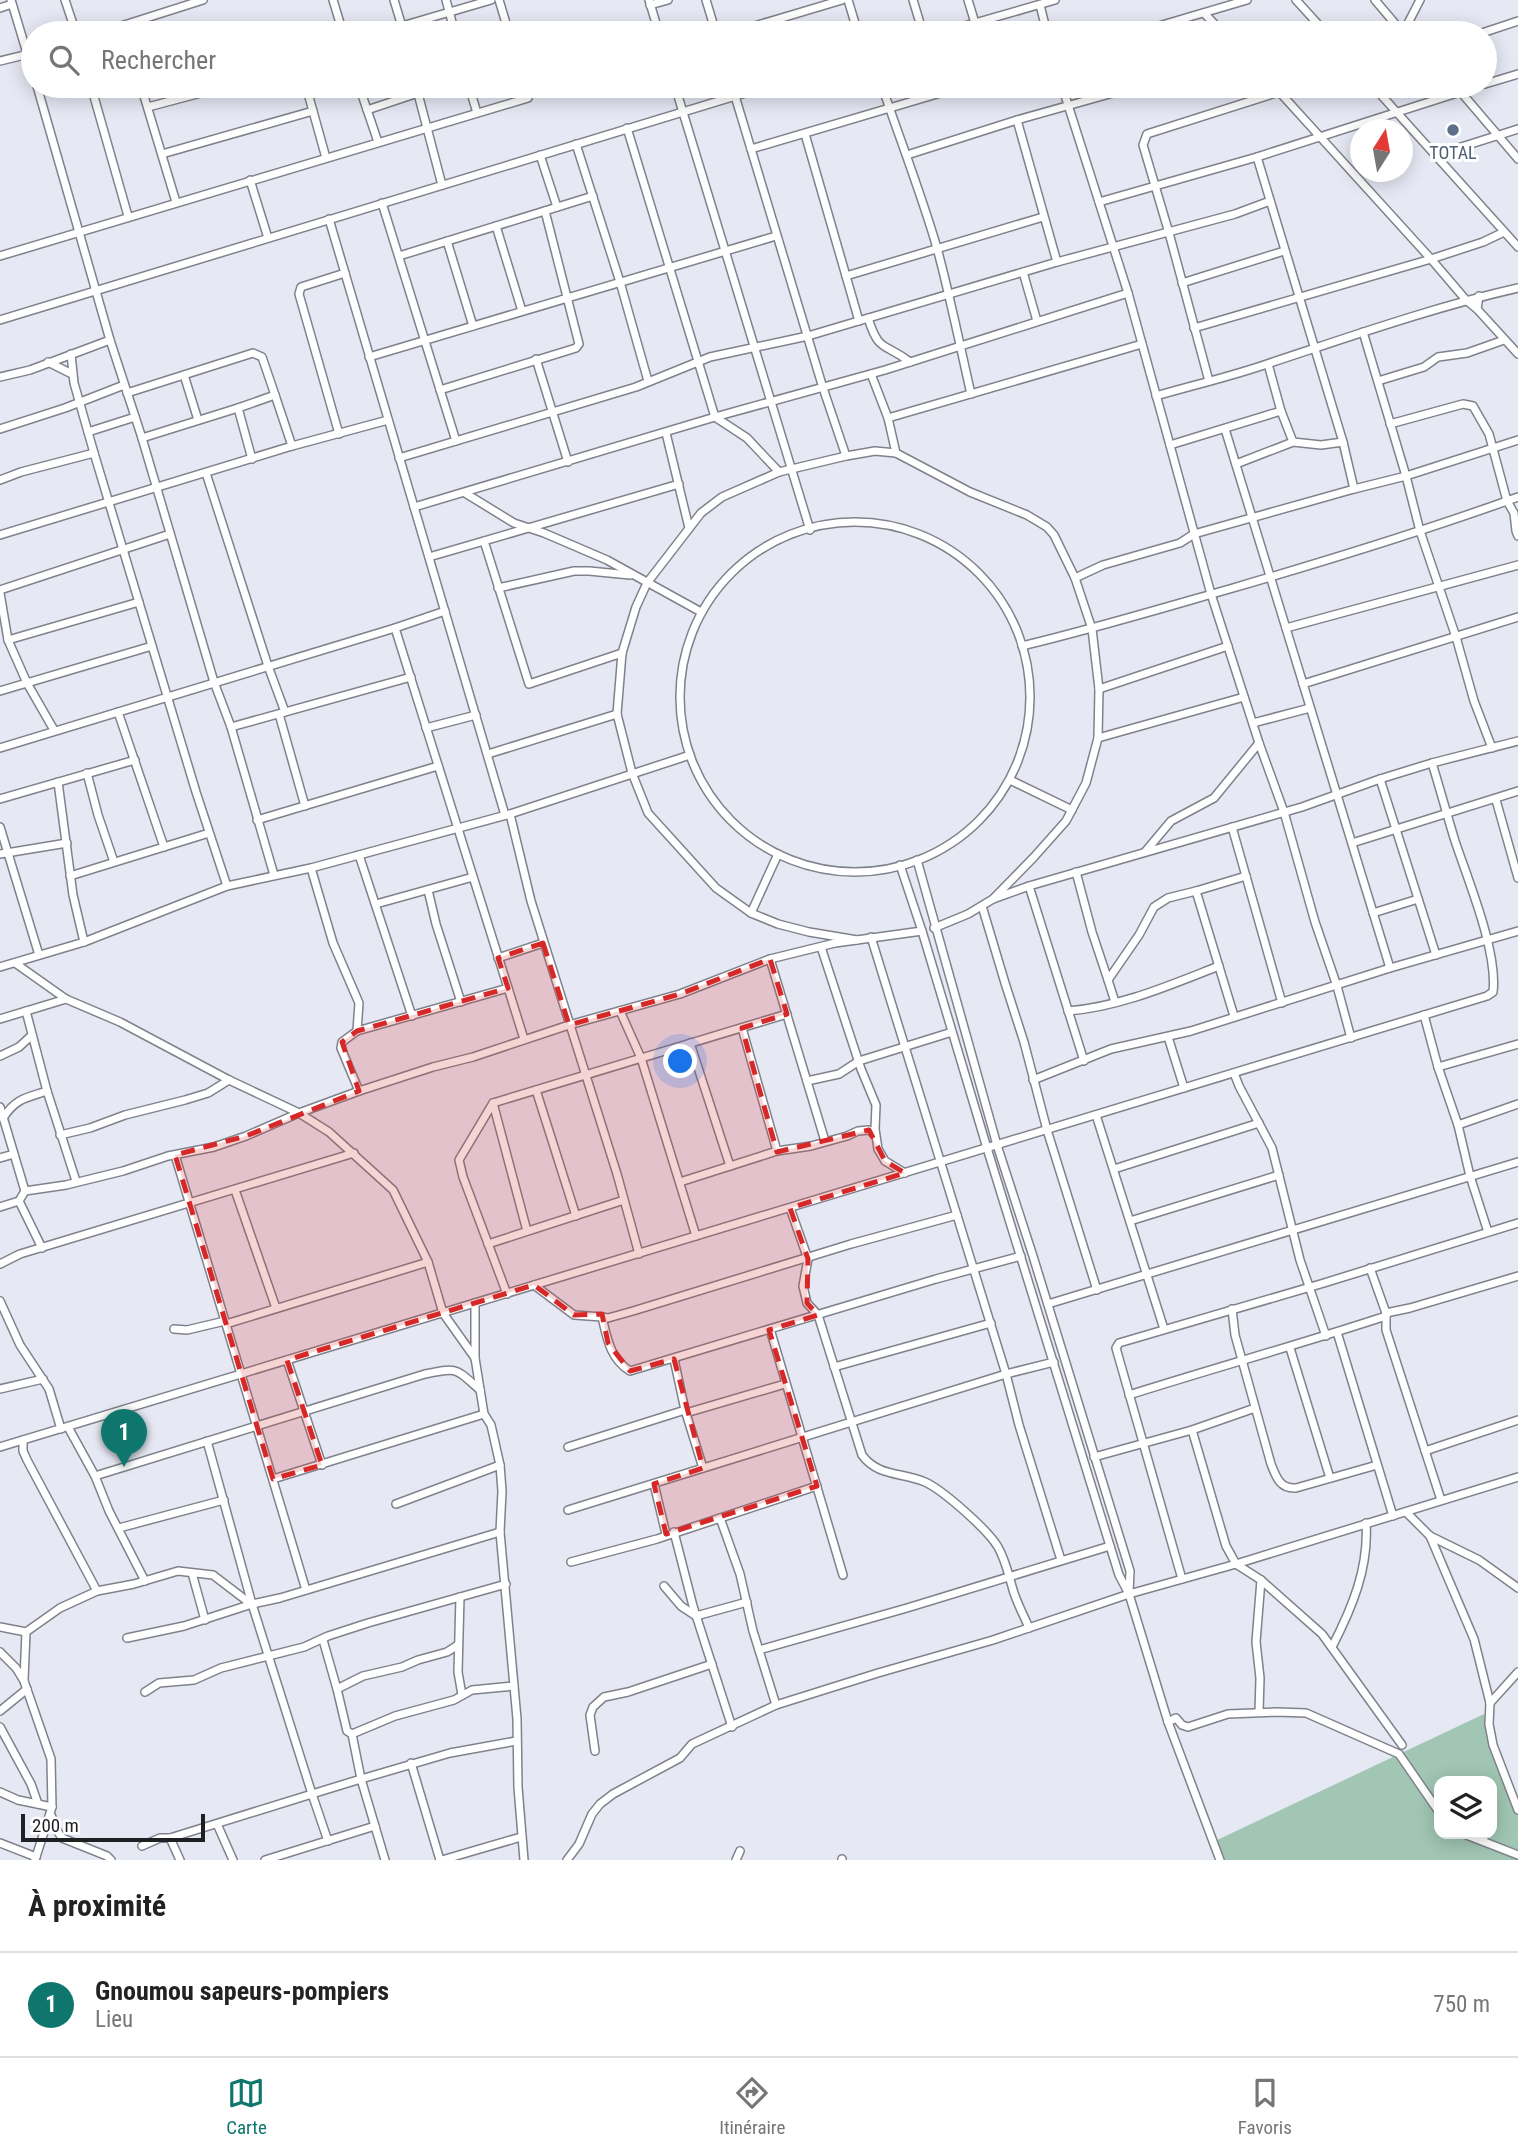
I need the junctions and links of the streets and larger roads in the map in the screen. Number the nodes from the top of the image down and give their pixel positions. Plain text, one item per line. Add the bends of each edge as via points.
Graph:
1 (65, 0) edge
2 (200, 0) edge
3 (333, 0) edge
4 (394, 0) edge
5 (446, 0) edge
6 (491, 0) edge
7 (499, 0) edge
8 (668, 0) edge
9 (706, 0) edge
10 (842, 0) edge
11 (848, 0) edge
12 (913, 0) edge
13 (968, 0) edge
14 (1055, 0) edge
15 (1247, 0) edge
16 (1296, 0) edge
17 (1375, 0) edge
18 (1420, 0) edge
19 (12, 2) edge
20 (649, 2) edge
21 (1218, 4) edge
22 (1040, 5) junction
23 (0, 8) edge
24 (449, 13) junction
25 (1204, 13) junction
26 (71, 21) edge
27 (148, 21) edge
28 (339, 21) edge
29 (400, 21) edge
30 (427, 21) edge
31 (451, 21) edge
32 (505, 21) edge
33 (655, 21) edge
34 (712, 21) edge
35 (771, 21) edge
36 (854, 21) edge
37 (919, 21) edge
38 (974, 21) edge
39 (982, 21) edge
40 (1044, 21) edge
41 (1176, 21) edge
42 (1212, 21) edge
43 (1315, 21) edge
44 (1393, 21) edge
45 (1409, 21) edge
46 (1518, 21) edge
47 (21, 28) edge
48 (1497, 28) edge
49 (21, 56) edge
50 (0, 61) edge
51 (1518, 74) edge
52 (1497, 80) edge
53 (40, 98) edge
54 (94, 98) edge
55 (145, 98) edge
56 (182, 98) edge
57 (309, 98) edge
58 (363, 98) edge
59 (397, 98) edge
60 (419, 98) edge
61 (473, 98) edge
62 (528, 98) edge
63 (679, 98) edge
64 (728, 98) edge
65 (736, 98) edge
66 (885, 98) edge
67 (924, 98) edge
68 (1066, 98) edge
69 (1094, 98) edge
70 (1251, 98) edge
71 (1286, 98) edge
72 (1384, 98) edge
73 (1442, 98) edge
74 (1462, 98) edge
75 (1069, 105) junction
76 (148, 107) junction
77 (888, 109) junction
78 (367, 110) junction
79 (313, 111) junction
80 (683, 112) junction
81 (477, 113) junction
82 (1397, 113) junction
83 (1017, 120) junction
84 (427, 128) junction
85 (627, 128) junction
86 (1518, 129) edge
87 (805, 134) junction
88 (1322, 136) junction
89 (1498, 136) junction
90 (377, 142) junction
91 (576, 144) junction
92 (751, 149) junction
93 (162, 154) junction
94 (540, 155) junction
95 (907, 155) junction
96 (1436, 155) junction
97 (1257, 157) junction
98 (326, 158) junction
99 (1518, 159) edge
100 (250, 180) junction
101 (442, 185) junction
102 (1155, 185) junction
103 (593, 196) junction
104 (1270, 201) junction
105 (176, 202) junction
106 (1099, 202) junction
107 (382, 203) junction
108 (557, 207) junction
109 (545, 211) junction
110 (128, 216) junction
111 (1044, 217) junction
112 (329, 219) junction
113 (496, 226) junction
114 (79, 231) junction
115 (1504, 232) junction
116 (1169, 233) junction
117 (776, 236) junction
118 (268, 238) junction
119 (447, 241) junction
120 (1114, 247) junction
121 (1518, 247) edge
122 (937, 249) junction
123 (725, 251) junction
124 (1284, 251) junction
125 (0, 256) edge
126 (399, 256) junction
127 (1431, 258) junction
128 (1057, 262) junction
129 (670, 267) junction
130 (1023, 272) junction
131 (345, 273) junction
132 (846, 276) junction
133 (620, 282) junction
134 (1182, 283) junction
135 (1518, 288) edge
136 (96, 290) junction
137 (1128, 293) junction
138 (948, 295) junction
139 (1479, 296) junction
140 (568, 298) junction
141 (1298, 298) junction
142 (1466, 300) junction
143 (1477, 309) junction
144 (522, 312) junction
145 (868, 318) junction
146 (0, 320) edge
147 (859, 321) junction
148 (1037, 321) junction
149 (473, 326) junction
150 (1194, 328) junction
151 (1363, 332) junction
152 (808, 336) junction
153 (110, 340) junction
154 (425, 340) junction
155 (1504, 340) junction
156 (1142, 344) junction
157 (960, 345) junction
158 (753, 347) junction
159 (1313, 349) junction
160 (71, 354) junction
161 (1518, 354) edge
162 (369, 357) junction
163 (536, 359) junction
164 (699, 361) junction
165 (48, 362) junction
166 (910, 362) junction
167 (1268, 364) junction
168 (72, 374) junction
169 (871, 374) junction
170 (184, 375) junction
171 (0, 377) edge
172 (648, 381) junction
173 (1209, 381) junction
174 (1378, 381) junction
175 (823, 388) junction
176 (125, 389) junction
177 (440, 390) junction
178 (971, 394) junction
179 (275, 395) junction
180 (1156, 396) junction
181 (79, 403) junction
182 (771, 403) junction
183 (238, 408) junction
184 (1281, 411) junction
185 (552, 412) junction
186 (715, 417) junction
187 (135, 418) junction
188 (888, 418) junction
189 (198, 420) junction
190 (388, 420) junction
191 (1390, 424) junction
192 (0, 429) edge
193 (1225, 429) junction
194 (88, 432) junction
195 (666, 433) junction
196 (339, 434) junction
197 (142, 438) junction
198 (1518, 440) edge
199 (456, 441) junction
200 (1293, 442) junction
201 (1343, 442) junction
202 (1170, 445) junction
203 (292, 446) junction
204 (1492, 448) junction
205 (94, 453) junction
206 (896, 453) junction
207 (846, 456) junction
208 (399, 458) junction
209 (252, 459) junction
210 (568, 462) junction
211 (1236, 464) junction
212 (792, 471) junction
213 (779, 472) junction
214 (206, 473) junction
215 (1406, 476) junction
216 (0, 480) edge
217 (679, 484) junction
218 (157, 487) junction
219 (1354, 489) junction
220 (465, 493) junction
221 (1518, 497) edge
222 (1507, 500) junction
223 (108, 502) junction
224 (414, 508) junction
225 (1252, 516) junction
226 (525, 528) junction
227 (689, 528) junction
228 (810, 530) junction
229 (1420, 531) junction
230 (170, 534) junction
231 (1194, 534) junction
232 (0, 535) edge
233 (1518, 536) edge
234 (484, 541) junction
235 (123, 551) junction
236 (429, 557) junction
237 (1518, 565) edge
238 (635, 576) junction
239 (1270, 577) junction
240 (1075, 578) junction
241 (647, 583) junction
242 (1438, 586) junction
243 (498, 588) junction
244 (0, 591) edge
245 (1211, 594) junction
246 (139, 602) junction
247 (445, 611) junction
248 (701, 612) junction
249 (1518, 617) edge
250 (395, 628) junction
251 (1286, 628) junction
252 (1093, 629) junction
253 (1456, 637) junction
254 (8, 640) junction
255 (152, 646) junction
256 (1022, 646) junction
257 (1228, 646) junction
258 (622, 653) junction
259 (268, 666) junction
260 (411, 677) junction
261 (214, 682) junction
262 (27, 683) junction
263 (1303, 684) junction
264 (1099, 689) junction
265 (0, 691) edge
266 (168, 697) junction
267 (1244, 697) junction
268 (1310, 708) junction
269 (118, 712) junction
270 (282, 713) junction
271 (617, 714) junction
272 (476, 715) junction
273 (1253, 723) junction
274 (231, 727) junction
275 (426, 728) junction
276 (54, 730) junction
277 (1098, 737) junction
278 (1518, 741) edge
279 (1259, 743) junction
280 (0, 748) edge
281 (1492, 748) junction
282 (488, 754) junction
283 (690, 755) junction
284 (135, 760) junction
285 (1432, 763) junction
286 (439, 766) junction
287 (87, 773) junction
288 (632, 773) junction
289 (1380, 779) junction
290 (1010, 780) junction
291 (58, 782) junction
292 (1518, 791) edge
293 (1337, 794) junction
294 (0, 799) edge
295 (1496, 800) junction
296 (305, 806) junction
297 (1072, 810) junction
298 (1284, 811) junction
299 (508, 814) junction
300 (1447, 814) junction
301 (257, 820) junction
302 (0, 827) edge
303 (1232, 827) junction
304 (458, 828) junction
305 (1397, 831) junction
306 (209, 833) junction
307 (67, 843) junction
308 (1352, 843) junction
309 (164, 848) junction
310 (1144, 852) junction
311 (4, 853) edge
312 (778, 854) junction
313 (359, 855) junction
314 (917, 860) junction
315 (114, 862) junction
316 (901, 865) junction
317 (311, 868) junction
318 (1076, 872) junction
319 (274, 875) junction
320 (70, 876) junction
321 (1246, 876) junction
322 (473, 877) junction
323 (1518, 878) edge
324 (1028, 886) junction
325 (227, 887) junction
326 (428, 890) junction
327 (1196, 891) junction
328 (993, 899) junction
329 (1418, 899) junction
330 (376, 904) junction
331 (982, 906) junction
332 (751, 913) junction
333 (1373, 913) junction
334 (934, 928) junction
335 (922, 931) junction
336 (1518, 931) edge
337 (871, 937) junction
338 (857, 940) junction
339 (1486, 941) junction
340 (84, 942) junction
341 (543, 943) junction
342 (821, 947) junction
343 (39, 955) junction
344 (1436, 955) junction
345 (498, 958) junction
346 (770, 959) junction
347 (15, 963) junction
348 (1219, 966) junction
349 (0, 967) edge
350 (1390, 968) junction
351 (1108, 981) junction
352 (1337, 986) junction
353 (508, 988) junction
354 (66, 999) junction
355 (461, 1002) junction
356 (1115, 1002) junction
357 (1282, 1003) junction
358 (26, 1011) junction
359 (620, 1011) junction
360 (1068, 1011) junction
361 (787, 1014) junction
362 (1424, 1015) junction
363 (412, 1016) junction
364 (1234, 1016) junction
365 (0, 1019) edge
366 (569, 1025) junction
367 (742, 1028) junction
368 (357, 1031) junction
369 (952, 1032) junction
370 (31, 1036) junction
371 (1168, 1037) junction
372 (1351, 1038) junction
373 (524, 1039) junction
374 (690, 1043) junction
375 (1518, 1044) edge
376 (905, 1048) junction
377 (0, 1056) edge
378 (641, 1058) junction
379 (859, 1061) junction
380 (1084, 1061) junction
381 (1438, 1067) junction
382 (1234, 1073) junction
383 (587, 1076) junction
384 (229, 1080) junction
385 (1033, 1080) junction
386 (807, 1081) junction
387 (1184, 1088) junction
388 (536, 1090) junction
389 (47, 1091) junction
390 (359, 1091) junction
391 (493, 1103) junction
392 (1518, 1104) edge
393 (0, 1107) edge
394 (299, 1113) junction
395 (1097, 1115) junction
396 (3, 1118) junction
397 (1259, 1124) junction
398 (1458, 1125) junction
399 (1047, 1130) junction
400 (60, 1135) junction
401 (876, 1135) junction
402 (825, 1141) junction
403 (997, 1145) junction
404 (986, 1148) junction
405 (777, 1151) junction
406 (354, 1153) junction
407 (14, 1154) junction
408 (175, 1155) junction
409 (0, 1158) edge
410 (941, 1162) junction
411 (1518, 1162) edge
412 (730, 1166) junction
413 (1114, 1169) junction
414 (905, 1173) junction
415 (1279, 1175) junction
416 (1470, 1176) junction
417 (76, 1181) junction
418 (680, 1182) junction
419 (235, 1190) junction
420 (25, 1191) junction
421 (624, 1200) junction
422 (19, 1201) junction
423 (190, 1204) junction
424 (0, 1207) edge
425 (790, 1208) junction
426 (957, 1215) junction
427 (576, 1216) junction
428 (1130, 1221) junction
429 (1518, 1223) edge
430 (1293, 1230) junction
431 (527, 1231) junction
432 (1488, 1231) junction
433 (696, 1236) junction
434 (488, 1244) junction
435 (42, 1248) junction
436 (639, 1254) junction
437 (1021, 1256) junction
438 (808, 1258) junction
439 (428, 1262) junction
440 (0, 1264) edge
441 (1370, 1268) junction
442 (974, 1270) junction
443 (1147, 1274) junction
444 (1518, 1276) edge
445 (534, 1285) junction
446 (1308, 1287) junction
447 (1097, 1290) junction
448 (507, 1294) junction
449 (0, 1301) edge
450 (475, 1303) junction
451 (1048, 1304) junction
452 (276, 1308) junction
453 (1232, 1309) junction
454 (443, 1313) junction
455 (1386, 1314) junction
456 (818, 1315) junction
457 (602, 1317) junction
458 (226, 1322) junction
459 (991, 1323) junction
460 (174, 1329) dead end
461 (770, 1329) junction
462 (1164, 1329) junction
463 (1337, 1332) junction
464 (1326, 1336) junction
465 (1290, 1348) junction
466 (475, 1358) junction
467 (674, 1359) junction
468 (287, 1360) junction
469 (1242, 1360) junction
470 (1054, 1362) junction
471 (834, 1367) junction
472 (241, 1374) junction
473 (1006, 1374) junction
474 (43, 1379) junction
475 (785, 1384) junction
476 (0, 1390) edge
477 (480, 1390) junction
478 (1129, 1395) junction
479 (1255, 1408) junction
480 (304, 1410) junction
481 (686, 1412) junction
482 (484, 1414) junction
483 (1518, 1420) edge
484 (851, 1422) junction
485 (257, 1425) junction
486 (64, 1428) junction
487 (1192, 1430) junction
488 (802, 1436) junction
489 (23, 1440) junction
490 (207, 1441) junction
491 (1142, 1442) junction
492 (0, 1447) edge
493 (568, 1447) dead end
494 (1425, 1451) junction
495 (1094, 1457) junction
496 (322, 1465) junction
497 (500, 1465) junction
498 (1377, 1465) junction
499 (703, 1468) junction
500 (95, 1476) junction
501 (1518, 1477) edge
502 (1330, 1478) junction
503 (273, 1479) junction
504 (654, 1484) junction
505 (817, 1486) junction
506 (224, 1500) junction
507 (1441, 1500) junction
508 (396, 1504) dead end
509 (568, 1510) dead end
510 (1406, 1512) junction
511 (1393, 1516) junction
512 (720, 1518) junction
513 (1366, 1523) junction
514 (119, 1528) junction
515 (500, 1532) junction
516 (670, 1533) junction
517 (1430, 1536) junction
518 (1110, 1546) junction
519 (1061, 1560) junction
520 (571, 1562) dead end
521 (1236, 1564) junction
522 (192, 1573) junction
523 (843, 1576) dead end
524 (1010, 1576) junction
525 (1182, 1579) junction
526 (1261, 1580) junction
527 (145, 1581) junction
528 (506, 1584) junction
529 (664, 1586) dead end
530 (1518, 1588) edge
531 (306, 1590) junction
532 (97, 1591) junction
533 (1129, 1594) junction
534 (460, 1597) junction
535 (747, 1602) junction
536 (252, 1604) junction
537 (696, 1616) junction
538 (205, 1619) junction
539 (0, 1627) edge
540 (1029, 1628) junction
541 (26, 1632) junction
542 (127, 1638) dead end
543 (323, 1640) junction
544 (458, 1645) junction
545 (1332, 1647) junction
546 (759, 1650) junction
547 (0, 1651) edge
548 (269, 1655) junction
549 (712, 1664) junction
550 (1518, 1672) edge
551 (24, 1681) junction
552 (514, 1686) junction
553 (27, 1689) junction
554 (337, 1689) junction
555 (145, 1692) dead end
556 (462, 1695) junction
557 (1490, 1703) junction
558 (776, 1705) junction
559 (0, 1711) edge
560 (1259, 1712) junction
561 (1168, 1722) junction
562 (0, 1727) edge
563 (732, 1727) junction
564 (352, 1734) junction
565 (516, 1741) junction
566 (1402, 1745) dead end
567 (595, 1751) dead end
568 (411, 1763) junction
569 (360, 1779) junction
570 (0, 1792) edge
571 (312, 1794) junction
572 (38, 1804) junction
573 (1434, 1805) edge
574 (1518, 1810) edge
575 (52, 1811) junction
576 (217, 1824) junction
577 (375, 1826) junction
578 (521, 1837) junction
579 (170, 1838) junction
580 (1477, 1839) edge
581 (328, 1841) junction
582 (0, 1843) edge
583 (142, 1846) dead end
584 (740, 1851) dead end
585 (1518, 1855) edge
586 (36, 1859) edge
587 (111, 1860) edge
588 (180, 1860) edge
589 (233, 1860) edge
590 (265, 1860) edge
591 (385, 1860) edge
592 (441, 1860) edge
593 (524, 1860) edge
594 (567, 1860) edge
595 (736, 1860) edge
596 (1220, 1860) edge

1 - 26 street
2 - 27 street
3 - 28 street
4 - 29 street
5 - 24 street
6 - 24 street
7 - 32 street
8 - 20 street
9 - 34 street
10 - 35 street
11 - 36 street
12 - 37 street
13 - 38 street
14 - 22 street
15 - 21 street
16 - 43 street
17 - 44 street
18 - 45 street
19 - 23 street
19 - 47 street
20 - 33 street
21 - 25 street
22 - 39 street
22 - 40 street
24 - 30 street
24 - 31 street
25 - 41 street
25 - 42 street
46 - 48 street
49 - 50 street
51 - 52 street
53 - 114 street
54 - 110 street
55 - 76 street
56 - 76 street
57 - 79 street
58 - 78 street
59 - 78 street
60 - 84 street
61 - 81 street
62 - 81 street
63 - 80 street
64 - 80 street
65 - 92 street
66 - 77 street
67 - 77 street
68 - 75 street
69 - 75 street
70 - 102 street via 1147,134 1143,145
71 - 88 street
72 - 82 street
73 - 82 street
74 - 89 street
75 - 83 street
75 - 106 street
76 - 93 street
77 - 87 street
77 - 95 street
78 - 90 street
79 - 93 street
79 - 98 street
80 - 85 street
80 - 123 street
81 - 84 street
82 - 88 street
82 - 96 street
83 - 95 street
83 - 111 street
84 - 90 street
84 - 101 street
85 - 91 street
85 - 129 street
86 - 89 street
87 - 92 street
87 - 132 street
88 - 97 street
88 - 127 street
89 - 96 street
89 - 99 street
90 - 98 street
91 - 94 street
91 - 103 street
92 - 117 street
93 - 105 street
94 - 101 street
94 - 108 street
95 - 122 street
96 - 115 street
97 - 102 street
97 - 104 street
98 - 100 street
100 - 105 street
100 - 118 street
101 - 107 street
102 - 106 street
102 - 116 street
103 - 108 street
103 - 133 street
104 - 116 street
104 - 124 street
105 - 110 street
106 - 120 street
107 - 112 street
107 - 126 street
108 - 109 street
109 - 113 street
109 - 140 street
110 - 114 street
111 - 122 street
111 - 128 street
112 - 118 street
112 - 131 street
113 - 119 street
113 - 144 street
114 - 125 street
114 - 136 street
115 - 121 street
115 - 127 street
116 - 120 street
116 - 134 street
117 - 123 street
117 - 152 street
118 - 136 street
119 - 126 street
119 - 149 street
120 - 128 street
120 - 137 street
122 - 132 street
122 - 138 street
123 - 129 street
123 - 158 street
124 - 134 street
124 - 141 street
126 - 154 street
127 - 141 street
127 - 142 street
128 - 130 street
129 - 133 street
129 - 164 street
130 - 138 street
130 - 148 street
131 - 162 street
131 - 196 street via 302,287 299,294
132 - 147 street
133 - 140 street
133 - 172 street
134 - 150 street
135 - 139 street
136 - 146 street
136 - 153 street
137 - 148 street
137 - 156 street
138 - 145 street
138 - 157 street
139 - 142 street
139 - 143 street
140 - 144 street
140 - 163 street via 579,344
141 - 150 street
141 - 159 street
142 - 143 street
142 - 151 street
143 - 155 street
144 - 149 street
145 - 147 street
145 - 166 street via 877,342
147 - 152 street
148 - 157 street
149 - 154 street
150 - 173 street
151 - 159 street
151 - 174 street
152 - 158 street
152 - 175 street
153 - 160 street
153 - 176 street
154 - 162 street
154 - 177 street
155 - 161 street
155 - 174 street via 1438,357 1424,368
156 - 178 street
156 - 180 street
157 - 166 street
157 - 178 street
158 - 164 street
158 - 182 street
159 - 167 street
159 - 201 street
160 - 165 street
160 - 168 street
162 - 190 street
163 - 177 street
163 - 185 street
164 - 172 street
164 - 186 street
165 - 168 street
165 - 171 street
166 - 169 street
167 - 173 street
167 - 184 street
168 - 181 street
169 - 175 street
169 - 188 street
170 - 176 street
170 - 179 street via 258,354
170 - 189 street
172 - 185 street
173 - 180 street
174 - 191 street
175 - 182 street
175 - 207 street
176 - 181 street
176 - 187 street
177 - 199 street
178 - 188 street
179 - 183 street
179 - 203 street
180 - 202 street
181 - 192 street
181 - 194 street
182 - 186 street
182 - 212 street
183 - 189 street
183 - 209 street
184 - 193 street
184 - 200 street
185 - 199 street
185 - 210 street
186 - 195 street
186 - 213 street via 747,438
187 - 194 street
187 - 197 street
188 - 206 street
189 - 197 street
190 - 196 street
190 - 208 street
191 - 204 street via 1468,404 1485,425
191 - 215 street
193 - 202 street
193 - 211 street
194 - 205 street
195 - 210 street
195 - 217 street
196 - 203 street
197 - 218 street
198 - 204 street
199 - 208 street
200 - 201 street
200 - 211 street
201 - 219 street
202 - 231 street
203 - 209 street
204 - 215 street
204 - 222 street
205 - 216 street
205 - 223 street
206 - 207 street
206 - 240 street via 1047,527
207 - 212 street
208 - 224 street
209 - 214 street
210 - 220 street
211 - 225 street
212 - 213 street
212 - 228 street
213 - 227 street via 722,497
214 - 218 street
214 - 259 street
215 - 219 street
215 - 229 street
217 - 226 street
217 - 227 street
218 - 223 street
218 - 230 street
219 - 225 street
220 - 224 street
220 - 226 street
221 - 222 street
222 - 229 street
222 - 233 street
223 - 232 street
223 - 235 street
224 - 236 street
225 - 231 street
225 - 239 street
226 - 234 street
226 - 238 street
227 - 241 street
228 - 248 street via 785,538 745,562
228 - 256 street via 872,524 934,542 986,582 1010,617
229 - 239 street
229 - 242 street
230 - 235 street
230 - 261 street
231 - 240 street via 1180,543
231 - 245 street
234 - 236 street
234 - 243 street
235 - 244 street
235 - 246 street
236 - 247 street
237 - 242 street
238 - 241 street
238 - 243 street via 574,571
239 - 245 street
239 - 251 street
240 - 252 street
241 - 248 street
241 - 258 street
242 - 251 street
242 - 253 street
243 - 258 street via 529,684
244 - 254 street
245 - 252 street
245 - 257 street
246 - 254 street
246 - 255 street
247 - 250 street
247 - 272 street
248 - 283 street via 680,684 683,732
249 - 253 street
250 - 259 street
250 - 260 street
251 - 263 street
252 - 256 street
252 - 264 street
253 - 263 street
253 - 281 street
254 - 262 street
255 - 262 street
255 - 266 street
256 - 290 street via 1028,666 1030,714
257 - 264 street
257 - 267 street
258 - 271 street
259 - 261 street
259 - 270 street
260 - 270 street
260 - 275 street
261 - 266 street
261 - 274 street
262 - 265 street
262 - 276 street
263 - 268 street
264 - 277 street
266 - 269 street
266 - 306 street
267 - 273 street
267 - 277 street
268 - 273 street
268 - 293 street
269 - 276 street
269 - 284 street
270 - 274 street
270 - 296 street
271 - 282 street
271 - 288 street
272 - 275 street
272 - 282 street
273 - 279 street
274 - 301 street
275 - 286 street
276 - 280 street
277 - 297 street via 1086,783
278 - 281 street
279 - 298 street
279 - 310 street via 1214,798 1171,821
281 - 285 street
282 - 299 street
283 - 288 street
283 - 312 street via 719,807 747,835
284 - 287 street
284 - 309 street
285 - 289 street
285 - 300 street
286 - 296 street
286 - 304 street
287 - 291 street
287 - 315 street
288 - 299 street
288 - 332 street via 648,813 716,888
289 - 293 street
289 - 305 street
290 - 297 street
290 - 314 street via 967,832
291 - 294 street
291 - 307 street
292 - 295 street
293 - 298 street
293 - 308 street
295 - 300 street
295 - 323 street
296 - 301 street
297 - 328 street via 1054,836
298 - 303 street
298 - 352 street
299 - 304 street
299 - 341 street
300 - 305 street
300 - 339 street
301 - 319 street
302 - 311 street
303 - 310 street
303 - 321 street
304 - 313 street
304 - 322 street
305 - 308 street
305 - 329 street
306 - 309 street
306 - 325 street
307 - 311 street
307 - 320 street
308 - 333 street
309 - 315 street
310 - 318 street
311 - 343 street
312 - 316 street via 831,870 857,872
312 - 332 street
313 - 317 street
313 - 330 street
314 - 316 street
314 - 334 street
315 - 320 street
316 - 335 street
317 - 319 street
317 - 368 street via 333,943 359,1003
318 - 324 street
318 - 351 street
319 - 325 street
320 - 340 street
321 - 327 street
321 - 357 street
322 - 326 street
322 - 345 street
324 - 328 street
324 - 360 street
325 - 340 street
326 - 330 street
326 - 355 street
327 - 348 street
327 - 351 street via 1168,898 1154,908
328 - 331 street
329 - 333 street
329 - 344 street
330 - 363 street
331 - 334 street
331 - 385 street
332 - 338 street via 794,928
333 - 350 street
334 - 403 street
335 - 337 street
335 - 369 street
336 - 339 street
337 - 338 street
337 - 376 street
338 - 342 street
339 - 344 street
339 - 362 street via 1493,992
340 - 343 street
341 - 345 street
341 - 366 street
342 - 346 street
342 - 379 street
343 - 347 street
344 - 350 street
345 - 353 street
346 - 359 street via 680,994
346 - 361 street
347 - 349 street
347 - 354 street
348 - 356 street
348 - 364 street
350 - 352 street
351 - 356 street
352 - 357 street
352 - 372 street
353 - 355 street
353 - 373 street
354 - 358 street
354 - 384 street
355 - 363 street
356 - 360 street
357 - 364 street
358 - 365 street
358 - 370 street
359 - 366 street
359 - 378 street
360 - 380 street
361 - 367 street
361 - 386 street
362 - 372 street
362 - 381 street
363 - 368 street
364 - 371 street
366 - 373 street
366 - 383 street
367 - 374 street
367 - 405 street
368 - 390 street via 341,1048
369 - 376 street
369 - 404 street
370 - 377 street
370 - 389 street
371 - 380 street via 1111,1049
371 - 387 street
372 - 382 street
373 - 390 street
374 - 378 street
374 - 412 street
375 - 381 street
376 - 379 street
376 - 410 street
378 - 383 street
378 - 418 street
379 - 386 street via 839,1074
379 - 401 street via 876,1105
380 - 385 street
381 - 398 street
382 - 387 street
382 - 397 street
383 - 388 street
383 - 421 street
384 - 394 street
384 - 400 street via 208,1093
385 - 399 street
386 - 402 street
387 - 395 street
388 - 391 street
388 - 427 street
389 - 396 street via 18,1100
389 - 400 street
390 - 394 street
391 - 431 street
391 - 434 street via 459,1160
392 - 398 street
393 - 396 street
394 - 406 street
394 - 408 street via 214,1147
395 - 399 street
395 - 413 street
396 - 407 street
397 - 413 street
397 - 415 street
398 - 416 street
399 - 403 street
399 - 447 street
400 - 417 street
401 - 402 street via 863,1130
401 - 414 street via 885,1161
402 - 405 street
403 - 404 street
403 - 451 street
404 - 410 street
404 - 437 street
405 - 412 street
406 - 419 street
406 - 439 street via 393,1190
407 - 409 street
407 - 420 street
408 - 417 street
408 - 423 street
410 - 414 street
410 - 426 street
411 - 416 street
412 - 418 street
413 - 428 street
414 - 425 street
415 - 428 street
415 - 430 street
416 - 430 street
416 - 432 street
417 - 420 street
418 - 433 street
419 - 423 street
419 - 452 street
420 - 422 street
421 - 427 street
421 - 436 street
422 - 424 street
422 - 435 street
423 - 435 street
423 - 458 street
425 - 433 street
425 - 438 street
426 - 438 street
426 - 442 street
427 - 431 street
428 - 443 street
429 - 432 street
430 - 443 street
430 - 446 street
431 - 434 street
432 - 441 street
433 - 436 street
434 - 448 street
435 - 440 street
436 - 445 street
437 - 442 street
437 - 470 street
438 - 456 street via 804,1293
438 - 457 street
439 - 452 street
439 - 454 street
441 - 446 street
441 - 455 street
442 - 456 street
442 - 459 street
443 - 447 street
443 - 462 street
444 - 455 street
445 - 448 street
445 - 457 street via 574,1315
446 - 453 street
446 - 464 street
447 - 451 street
448 - 450 street
449 - 474 street via 20,1345
450 - 454 street
450 - 466 street
451 - 495 street
452 - 458 street
453 - 462 street
453 - 469 street
454 - 466 street
454 - 468 street
455 - 463 street
455 - 494 street via 1386,1329
456 - 461 street
456 - 471 street
457 - 467 street via 608,1343 623,1367 630,1371
458 - 460 street
458 - 472 street
459 - 471 street
459 - 473 street
461 - 467 street
461 - 475 street
462 - 478 street via 1116,1346
463 - 464 street
463 - 498 street
464 - 465 street
465 - 469 street
465 - 502 street
466 - 477 street
467 - 481 street
468 - 472 street
468 - 480 street
469 - 478 street
469 - 479 street
470 - 473 street
470 - 518 street
471 - 484 street
472 - 485 street
472 - 486 street
473 - 484 street
473 - 519 street
474 - 476 street
474 - 486 street
475 - 481 street
475 - 488 street
477 - 480 street via 451,1369
477 - 482 street
478 - 491 street
479 - 487 street
479 - 502 street via 1274,1473 1283,1486 1296,1488
480 - 485 street
480 - 496 street
481 - 493 street
481 - 499 street
482 - 496 street
482 - 497 street
483 - 494 street
484 - 488 street
484 - 524 street via 866,1461 884,1472 925,1482 960,1507 991,1537
485 - 490 street
485 - 503 street
486 - 489 street
486 - 500 street
487 - 491 street
487 - 521 street via 1226,1546
488 - 499 street
488 - 505 street
489 - 492 street
489 - 532 street via 27,1460
490 - 500 street
490 - 506 street
491 - 495 street
491 - 525 street
494 - 507 street
495 - 533 street via 1130,1572
496 - 503 street
497 - 508 street
497 - 515 street
498 - 502 street
498 - 511 street
499 - 504 street
500 - 514 street
501 - 507 street
503 - 531 street
504 - 509 street
504 - 516 street
505 - 512 street
505 - 523 street
506 - 514 street
506 - 536 street
507 - 510 street
510 - 511 street
510 - 517 street
511 - 513 street
512 - 516 street
512 - 535 street
513 - 521 street
513 - 545 street via 1361,1578
514 - 527 street
515 - 528 street
515 - 531 street
516 - 520 street
516 - 537 street
517 - 530 street via 1479,1560
517 - 557 street via 1474,1639
518 - 519 street
518 - 533 street
519 - 524 street
521 - 525 street
521 - 526 street
522 - 527 street
522 - 536 street via 213,1575
522 - 538 street
524 - 540 street
524 - 546 street
525 - 533 street
526 - 545 street
526 - 560 street via 1256,1643
527 - 532 street
528 - 534 street
528 - 552 street
529 - 537 street
531 - 536 street
532 - 541 street via 60,1608
533 - 540 street
533 - 561 street
534 - 543 street
534 - 544 street
535 - 537 street
535 - 546 street
536 - 538 street
536 - 548 street
537 - 549 street
538 - 542 street
539 - 541 street
540 - 558 street
541 - 551 street
543 - 548 street
543 - 554 street
544 - 554 street
544 - 556 street
545 - 566 street
546 - 558 street
547 - 551 street
548 - 555 street via 196,1680 159,1683
548 - 571 street
549 - 563 street
549 - 567 street via 604,1697 590,1715
550 - 557 street
551 - 553 street
552 - 556 street
552 - 565 street
553 - 559 street
553 - 575 street via 51,1759
554 - 564 street via 347,1731
556 - 564 street
557 - 574 street via 1493,1745
558 - 563 street
560 - 561 street via 1228,1714 1188,1727 1175,1718
560 - 573 street via 1306,1713 1391,1749
561 - 596 street
562 - 572 street
563 - 594 street via 692,1744 680,1758 600,1804
564 - 569 street
565 - 568 street
565 - 578 street
568 - 569 street
568 - 592 street
569 - 571 street
569 - 577 street
570 - 572 street
571 - 576 street
571 - 581 street
572 - 575 street
575 - 586 street
575 - 587 street via 62,1838
576 - 579 street
576 - 589 street
577 - 581 street
577 - 591 street
578 - 592 street
578 - 593 street
579 - 583 street
579 - 588 street
580 - 585 street
581 - 590 street
582 - 586 street
584 - 595 street

